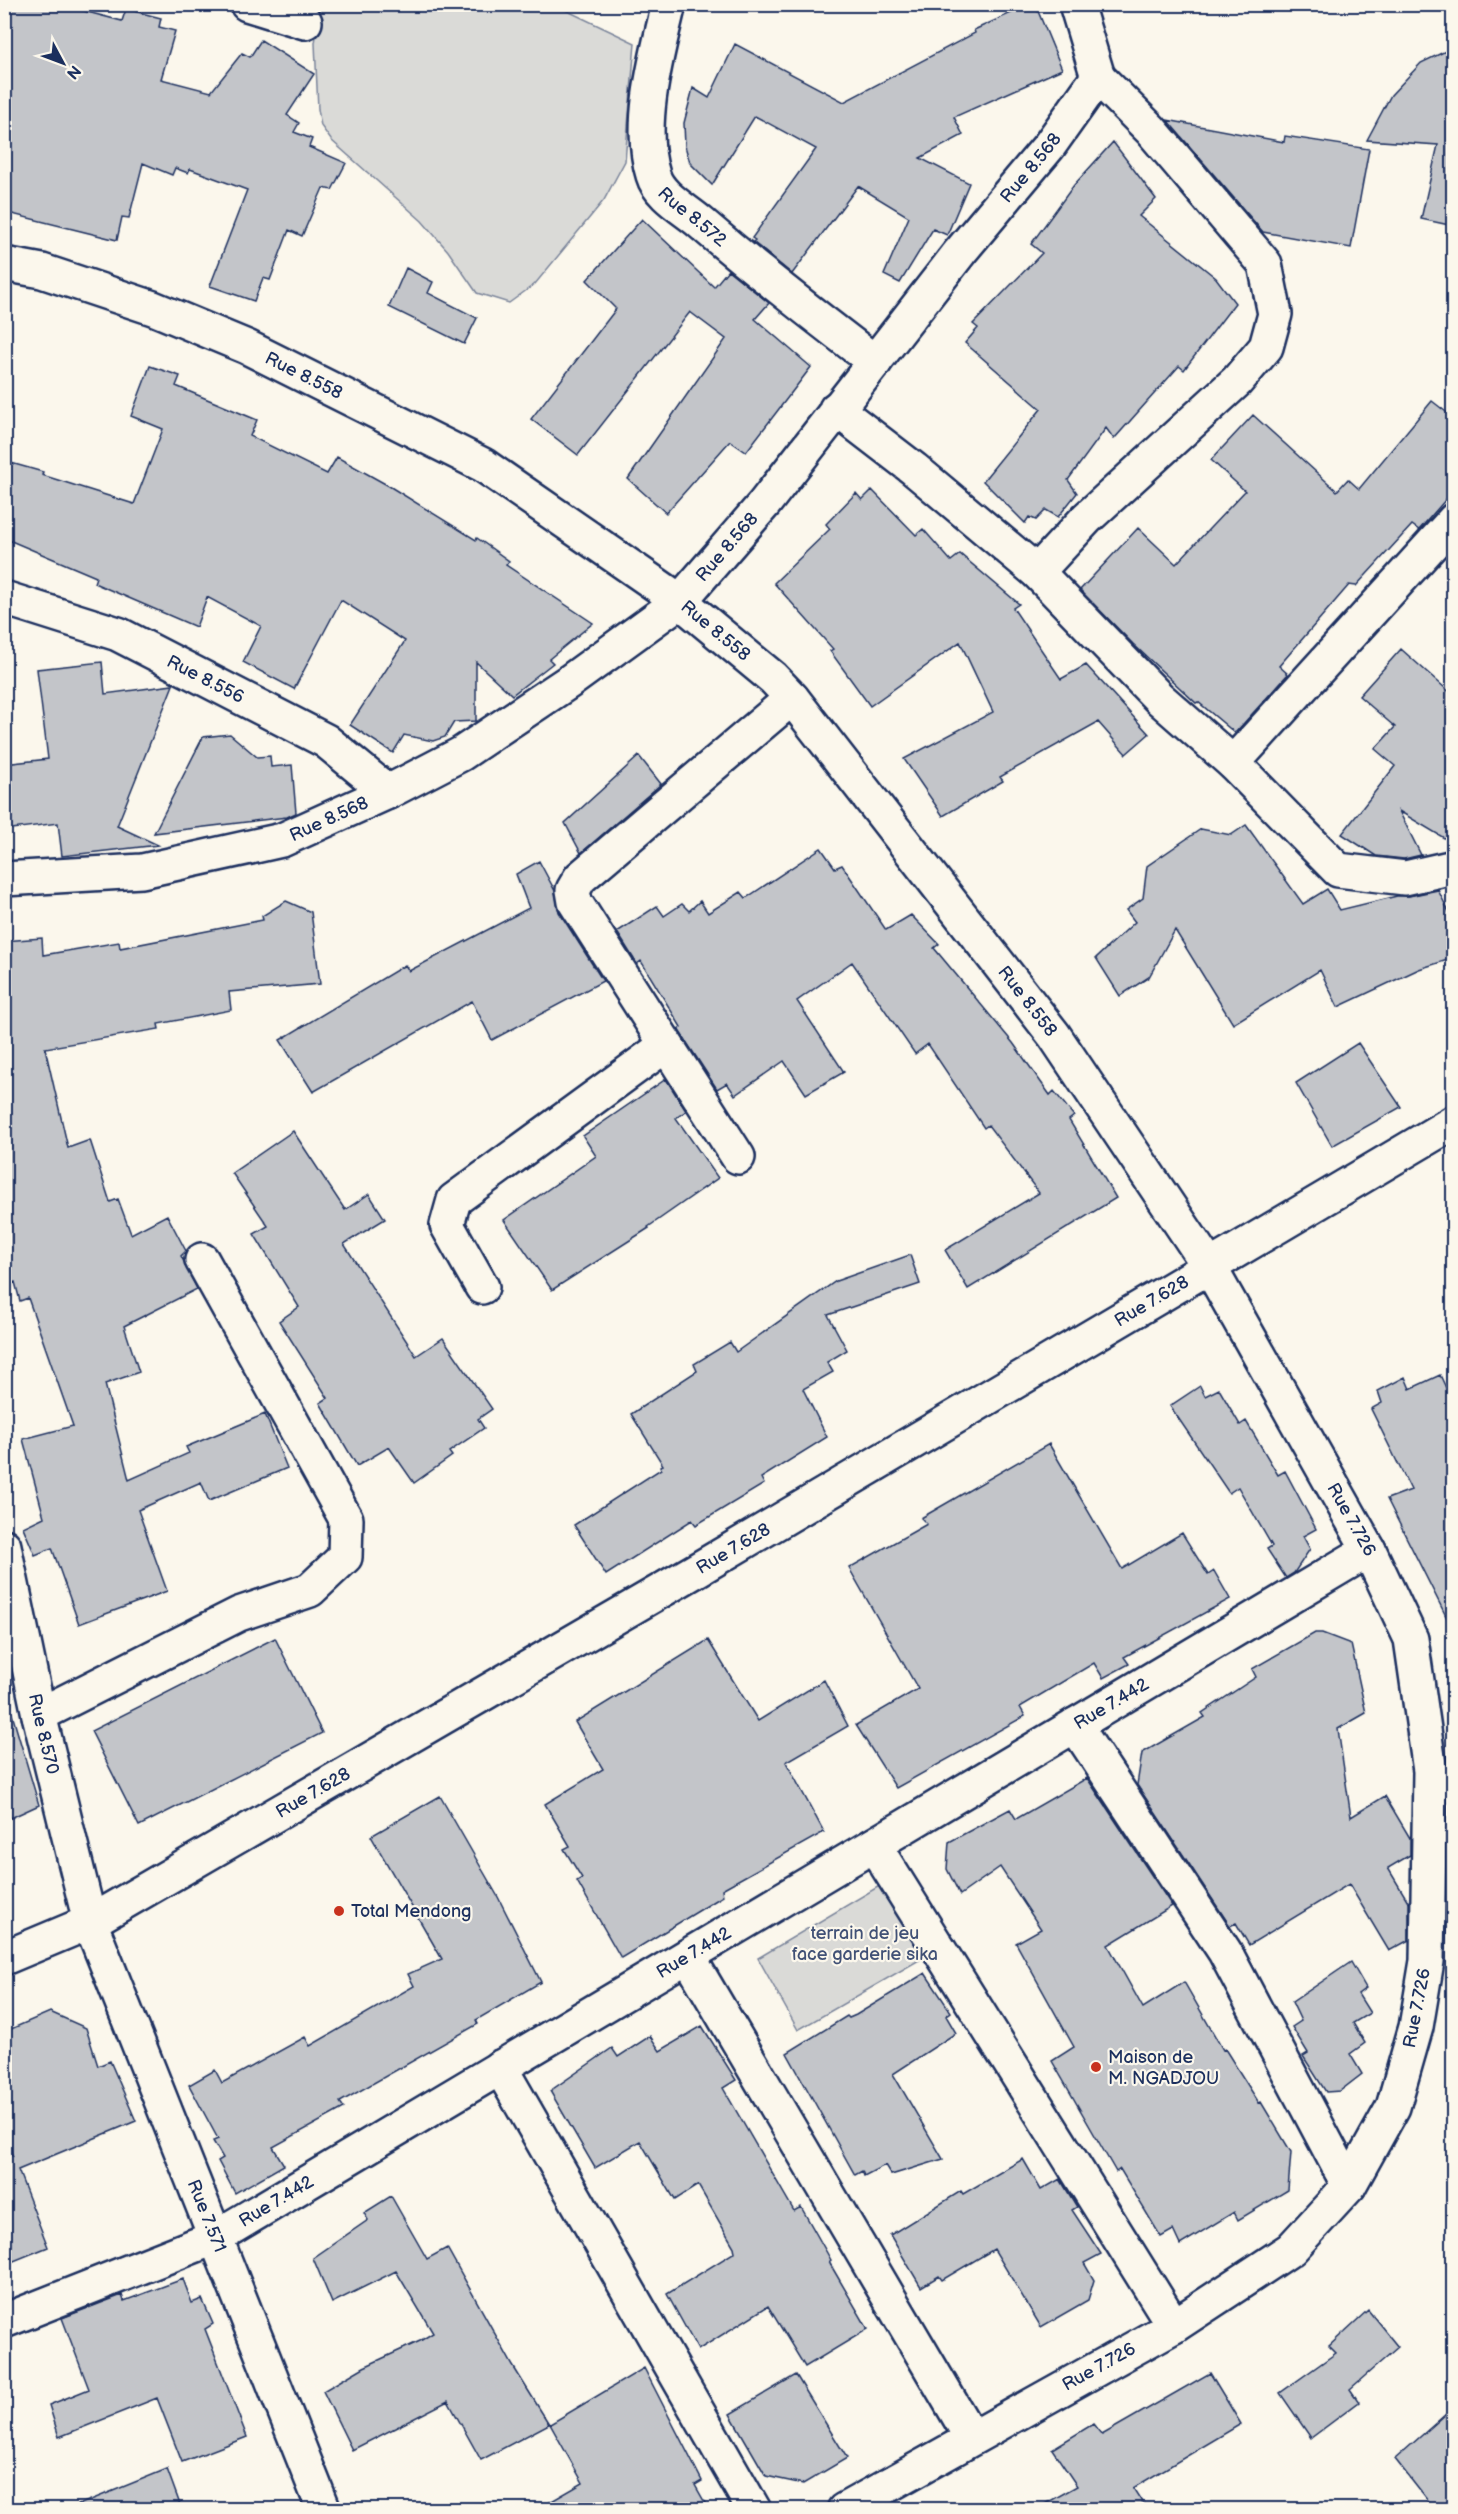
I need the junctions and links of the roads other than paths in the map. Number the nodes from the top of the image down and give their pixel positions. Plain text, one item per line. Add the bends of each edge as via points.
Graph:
1 (247, 4) edge
2 (669, 4) edge
3 (1076, 4) edge
4 (305, 22) dead end
5 (1098, 77) junction
6 (4, 264) edge
7 (874, 362) junction
8 (836, 409) junction
9 (1454, 520) edge
10 (1037, 572) junction
11 (4, 598) edge
12 (680, 601) junction
13 (792, 698) junction
14 (1233, 763) junction
15 (388, 792) junction
16 (1454, 867) edge
17 (4, 879) edge
18 (666, 1045) junction
19 (1454, 1122) edge
20 (738, 1157) dead end
21 (202, 1260) dead end
22 (1209, 1266) junction
23 (482, 1287) dead end
24 (4, 1546) edge
25 (1369, 1550) junction
26 (39, 1715) junction
27 (1075, 1725) junction
28 (874, 1845) junction
29 (90, 1922) junction
30 (688, 1956) junction
31 (4, 1958) edge
32 (500, 2067) junction
33 (1349, 2186) junction
34 (214, 2238) junction
35 (4, 2321) edge
36 (1174, 2326) junction
37 (971, 2437) junction
38 (324, 2510) edge
39 (754, 2510) edge
40 (844, 2510) edge

1 - 4 street
2 - 7 street, Rue 8.572 via 656,58 648,121 653,177 665,194
3 - 5 street
5 - 7 street, Rue 8.568 via 1048,146
5 - 10 street via 1151,130 1264,264 1275,314 1266,347 1237,381 1087,518
6 - 12 street, Rue 8.558 via 42,271 153,308 279,363 483,465
7 - 8 street, Rue 8.568
8 - 10 street
8 - 12 street, Rue 8.568 via 764,504
9 - 14 street
10 - 14 street via 1159,698
11 - 15 street, Rue 8.556 via 118,634 326,741
12 - 13 street, Rue 8.558
12 - 15 street, Rue 8.568 via 461,754
13 - 18 street via 580,878 573,890 575,902
13 - 22 street, Rue 8.558 via 1054,1035
14 - 16 street via 1338,870 1405,878
15 - 17 street, Rue 8.568 via 282,840 142,871
18 - 20 street
18 - 23 street via 454,1200 447,1225
19 - 22 street, Rue 7.628
21 - 26 street via 346,1519 345,1557 310,1590 239,1614
22 - 25 street, Rue 7.726
22 - 29 street, Rue 7.628
24 - 26 street, Rue 8.570
25 - 27 street, Rue 7.442
25 - 33 street, Rue 7.726 via 1411,1639 1430,1771 1427,1961 1416,2027 1393,2107
26 - 29 street, Rue 8.570
27 - 28 street, Rue 7.442
27 - 33 street via 1225,1952
28 - 30 street, Rue 7.442
28 - 36 street
29 - 31 street, Rue 7.628
29 - 34 street, Rue 7.571
30 - 32 street, Rue 7.442
30 - 37 street
32 - 34 street, Rue 7.442
32 - 39 street
33 - 36 street, Rue 7.726 via 1291,2249
34 - 35 street, Rue 7.442
34 - 38 street, Rue 7.571
36 - 37 street, Rue 7.726
37 - 40 street, Rue 7.726

